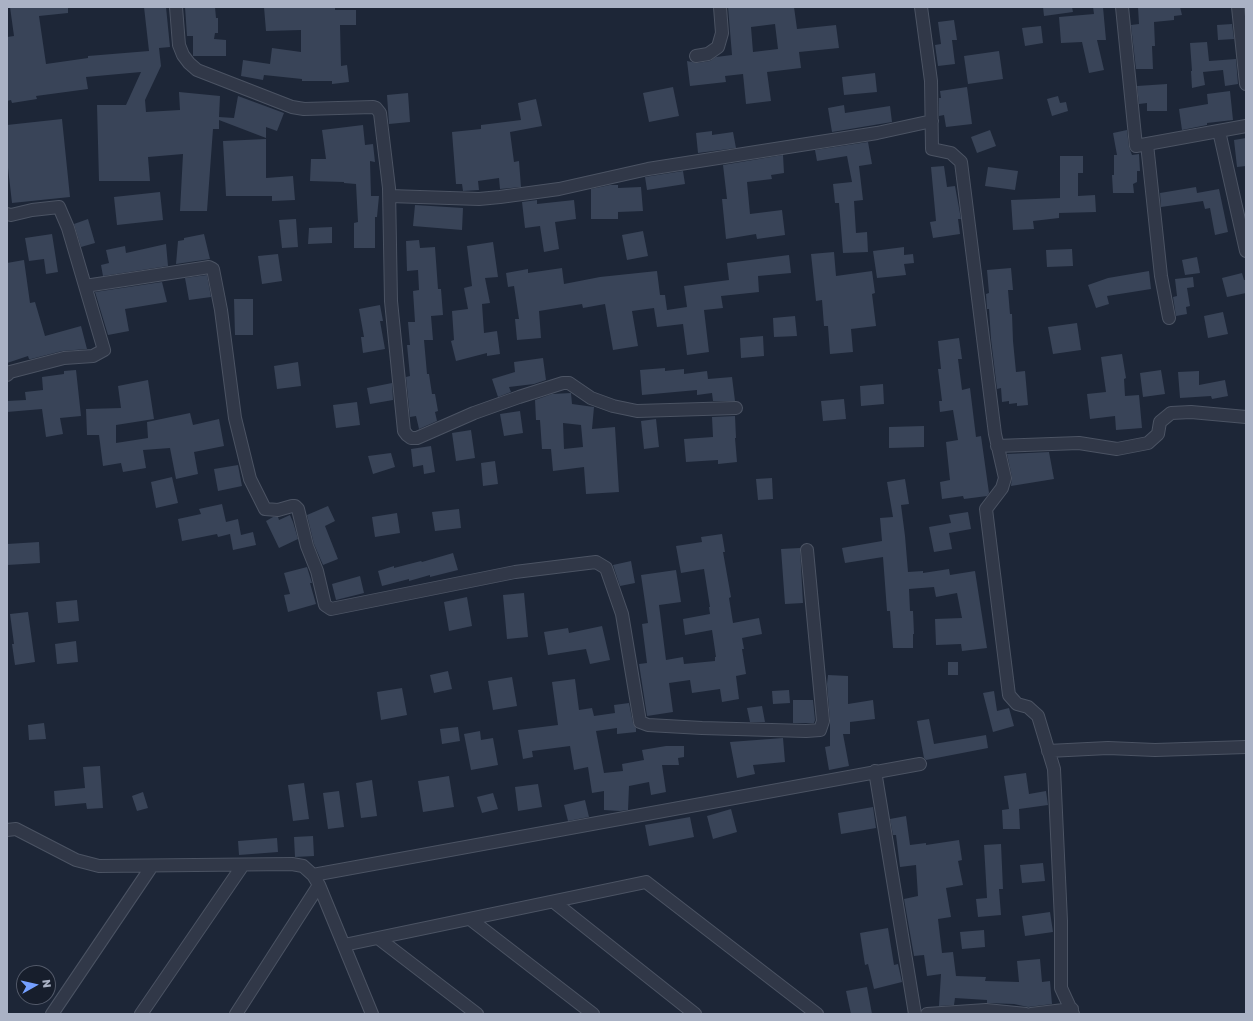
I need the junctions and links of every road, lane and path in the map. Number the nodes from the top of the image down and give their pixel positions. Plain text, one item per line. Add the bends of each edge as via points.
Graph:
1 (176, 7) edge
2 (720, 7) edge
3 (921, 7) edge
4 (1122, 7) edge
5 (1238, 7) edge
6 (696, 56) dead end
7 (1246, 84) edge
8 (932, 121) junction
9 (1246, 126) edge
10 (1219, 131) junction
11 (1147, 144) junction
12 (390, 196) junction
13 (7, 214) edge
14 (1246, 251) edge
15 (85, 286) junction
16 (1169, 318) dead end
17 (7, 375) edge
18 (736, 408) dead end
19 (1246, 417) edge
20 (997, 446) junction
21 (808, 550) dead end
22 (1246, 748) edge
23 (1048, 751) junction
24 (920, 764) dead end
25 (875, 771) junction
26 (7, 830) edge
27 (243, 865) junction
28 (152, 866) junction
29 (313, 874) junction
30 (319, 885) junction
31 (554, 902) junction
32 (470, 919) junction
33 (378, 938) junction
34 (344, 945) junction
35 (1072, 1012) edge
36 (52, 1014) edge
37 (141, 1014) edge
38 (236, 1014) edge
39 (372, 1014) edge
40 (477, 1014) edge
41 (593, 1014) edge
42 (695, 1014) edge
43 (817, 1014) edge
44 (915, 1014) edge
45 (927, 1014) edge
46 (1026, 1014) edge
47 (1031, 1014) edge

1 - 12 street via 179,45 189,63 197,70 292,107 376,108 381,115
2 - 6 street via 722,33 718,47 708,54
3 - 8 street via 931,81
4 - 11 street via 1136,146
5 - 7 street
8 - 12 street via 877,133 648,169 559,189 479,199
8 - 20 street via 932,149 951,153 961,162
9 - 10 street
10 - 11 street
10 - 14 street
11 - 16 street via 1161,276
12 - 18 street via 391,301 404,431 411,438 417,438 511,399 563,383 569,383 591,398 637,411
13 - 15 street via 59,208 68,228
15 - 17 street via 104,350 93,356 64,358 10,372
15 - 21 street via 209,267 213,269 235,418 250,479 265,509 278,510 292,506 298,509 325,605 331,609 515,572 596,562 606,568 622,614 640,722 648,725 820,730 823,721
19 - 20 street via 1191,412 1171,413 1160,422 1158,434 1148,444 1117,449 1079,442
20 - 23 street via 1005,478 1002,488 986,509 1009,695 1017,704 1028,707 1038,716
22 - 23 street via 1108,748
23 - 35 street via 1054,770 1061,921 1061,988
24 - 25 street
25 - 29 street
25 - 44 street
26 - 28 street via 16,829 76,860 99,866
27 - 28 street
27 - 29 street via 292,864 303,866
27 - 37 street
28 - 36 street
29 - 30 street
30 - 34 street
30 - 38 street
31 - 32 street
31 - 42 street
31 - 43 street via 646,882
32 - 33 street
32 - 41 street
33 - 34 street
33 - 40 street
34 - 39 street
35 - 47 street
45 - 46 street via 986,1010

